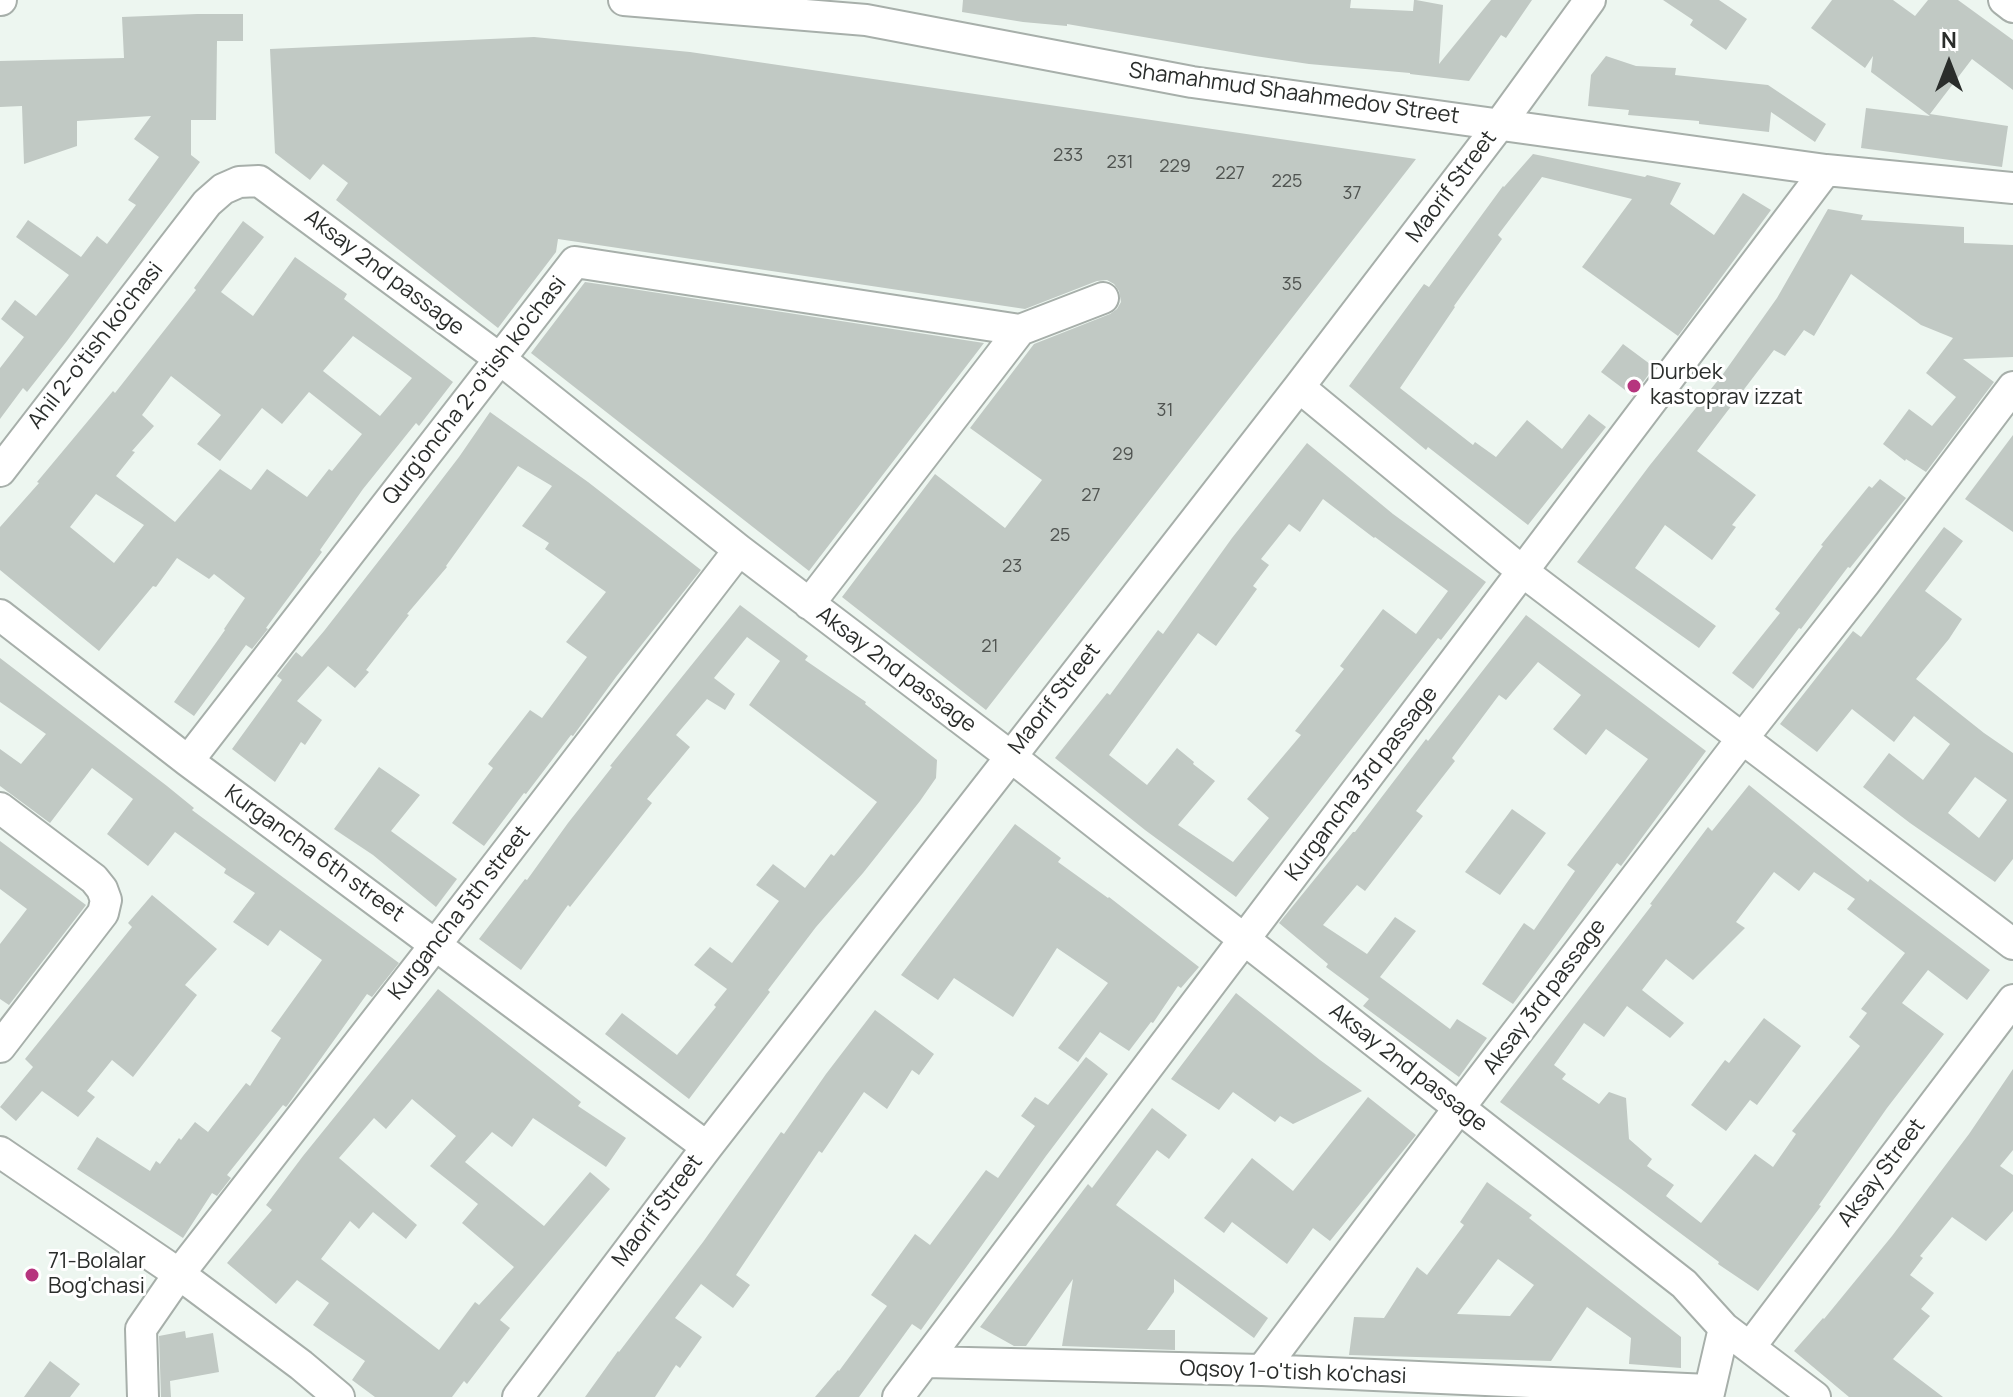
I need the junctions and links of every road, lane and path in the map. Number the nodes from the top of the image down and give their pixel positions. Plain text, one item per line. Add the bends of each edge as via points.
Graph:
1 (624, 0) edge
2 (1590, 0) edge
3 (2004, 0) edge
4 (2013, 7) edge
5 (867, 10) edge
6 (1500, 124) junction
7 (1826, 170) junction
8 (2013, 188) edge
9 (192, 221) joint
10 (1103, 298) dead end
11 (1020, 330) junction
12 (500, 359) junction
13 (1299, 387) junction
14 (2013, 387) edge
15 (0, 471) edge
16 (739, 550) junction
17 (1522, 571) junction
18 (809, 604) junction
19 (0, 615) edge
20 (1742, 739) junction
21 (1010, 756) junction
22 (188, 761) junction
23 (0, 808) edge
24 (1244, 940) junction
25 (436, 944) junction
26 (2013, 944) edge
27 (2013, 1000) edge
28 (0, 1047) edge
29 (1459, 1108) junction
30 (707, 1147) junction
31 (0, 1152) edge
32 (179, 1274) junction
33 (1724, 1328) junction
34 (1750, 1347) junction
35 (926, 1362) junction
36 (1262, 1370) junction
37 (1708, 1394) edge
38 (143, 1397) edge
39 (339, 1397) edge
40 (518, 1397) edge
41 (898, 1397) edge
42 (1815, 1397) edge

1 - 5 street, Shamahmud Shaahmedov Street
2 - 6 street, Maorif Street
3 - 4 street
5 - 6 street, Shamahmud Shaahmedov Street via 1192,82
6 - 7 street, Shamahmud Shaahmedov Street
6 - 13 street, Maorif Street
7 - 8 street, Shamahmud Shaahmedov Street
7 - 17 street, Kurgancha 3rd passage
9 - 12 street, Aksay 2nd passage via 223,189 259,181
9 - 15 street, Ahil 2-o'tish ko'chasi
10 - 11 street
11 - 12 street, Qurg'oncha 2-o'tish ko'chasi via 575,262
11 - 18 street
12 - 16 street, Aksay 2nd passage
12 - 22 street, Qurg'oncha 2-o'tish ko'chasi
13 - 17 street
13 - 21 street, Maorif Street
14 - 20 street, Aksay 3rd passage
16 - 18 street, Aksay 2nd passage
16 - 25 street, Kurgancha 5th street
17 - 20 street
17 - 24 street, Kurgancha 3rd passage
18 - 21 street, Aksay 2nd passage
19 - 22 street, Kurgancha 6th street
20 - 26 street
20 - 29 street, Aksay 3rd passage
21 - 24 street, Aksay 2nd passage
21 - 30 street, Maorif Street
22 - 25 street, Kurgancha 6th street
23 - 28 street via 94,879 106,900 103,913
24 - 29 street, Aksay 2nd passage
24 - 35 street, Kurgancha 3rd passage
25 - 30 street, Kurgancha 6th street
25 - 32 street, Kurgancha 5th street
27 - 34 street, Aksay Street
29 - 33 street, Aksay 2nd passage via 1684,1284
29 - 36 street, Aksay 3rd passage
30 - 40 street, Maorif Street
31 - 32 street
32 - 38 street, Kurgancha 5th street via 141,1329
32 - 39 street
33 - 34 street, Aksay 2nd passage
33 - 37 street
34 - 42 street, Aksay 2nd passage
35 - 36 street, Oqsoy 1-o'tish ko'chasi
35 - 41 street, Kurgancha 3rd passage
36 - 37 street, Oqsoy 1-o'tish ko'chasi

